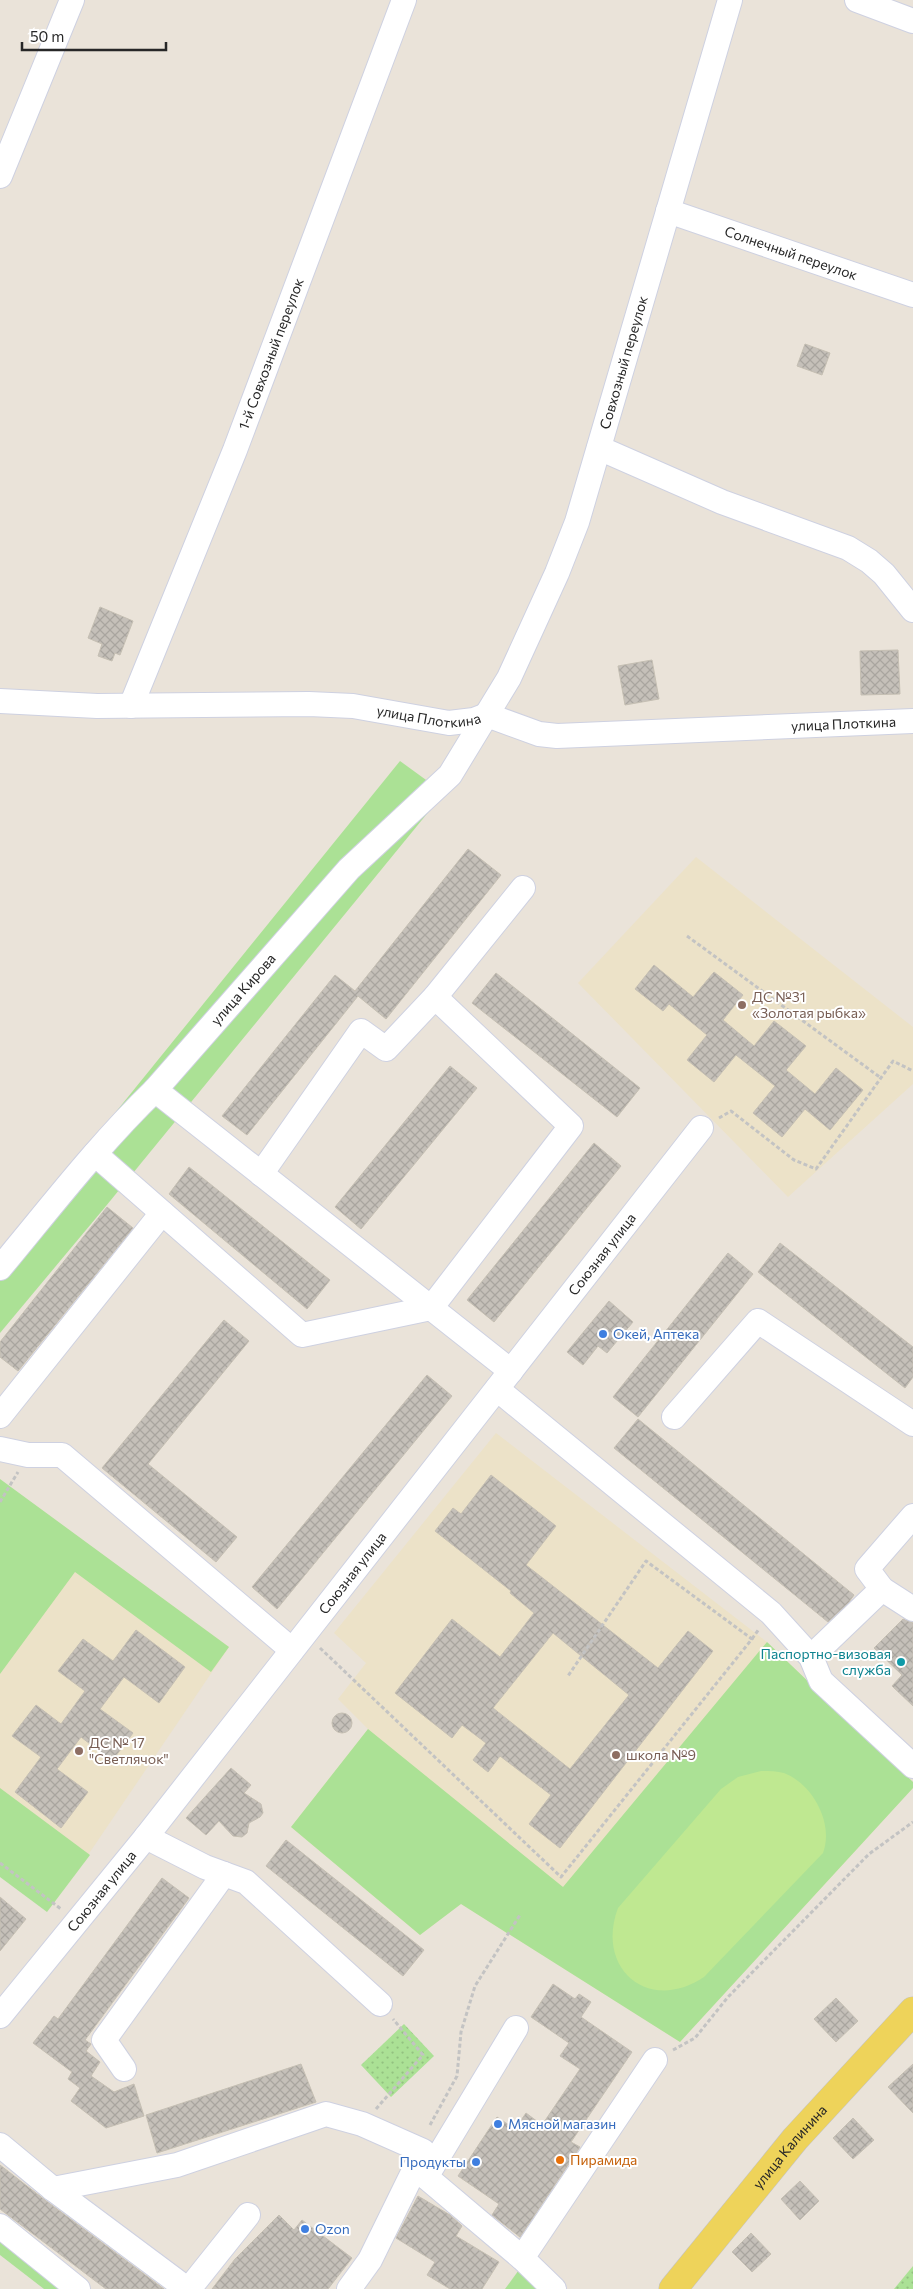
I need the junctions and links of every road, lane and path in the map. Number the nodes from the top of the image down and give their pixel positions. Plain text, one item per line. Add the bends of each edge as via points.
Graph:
1 (72, 0) edge
2 (404, 0) edge
3 (730, 0) edge
4 (857, 0) edge
5 (913, 21) edge
6 (3, 164) edge
7 (668, 211) junction
8 (913, 295) edge
9 (599, 448) junction
10 (913, 610) edge
11 (0, 701) edge
12 (131, 706) junction
13 (487, 715) junction
14 (913, 721) edge
15 (523, 888) dead end
16 (687, 936) dead end
17 (435, 996) junction
18 (913, 1070) edge
19 (882, 1078) junction
20 (155, 1090) junction
21 (701, 1128) joint
22 (95, 1154) junction
23 (261, 1174) junction
24 (162, 1213) junction
25 (0, 1268) edge
26 (431, 1308) junction
27 (504, 1380) junction
28 (0, 1416) edge
29 (674, 1416) dead end
30 (913, 1424) edge
31 (0, 1449) edge
32 (28, 1455) junction
33 (0, 1502) edge
34 (913, 1516) edge
35 (882, 1589) junction
36 (913, 1609) edge
37 (299, 1642) junction
38 (811, 1657) junction
39 (568, 1676) dead end
40 (913, 1766) edge
41 (913, 1822) edge
42 (146, 1837) junction
43 (0, 1863) edge
44 (224, 1874) junction
45 (520, 1915) dead end
46 (78, 1920) junction
47 (380, 2004) joint
48 (913, 2011) edge
49 (0, 2016) edge
50 (516, 2028) dead end
51 (655, 2060) joint
52 (124, 2069) dead end
53 (362, 2124) junction
54 (0, 2145) edge
55 (420, 2150) junction
56 (426, 2178) junction
57 (53, 2189) junction
58 (248, 2215) dead end
59 (0, 2226) edge
60 (522, 2258) junction
61 (78, 2289) edge
62 (188, 2289) edge
63 (349, 2289) edge
64 (554, 2289) edge
65 (673, 2289) edge

1 - 6 street
2 - 12 street, 1-й Совхозный переулок via 235,450
3 - 7 street, Совхозный переулок
4 - 5 street
7 - 8 street, Солнечный переулок
7 - 9 street, Совхозный переулок
9 - 10 street via 722,502 848,548 884,574
9 - 13 street, Совхозный переулок via 558,572 510,678
11 - 12 street, улица Плоткина
12 - 13 street, улица Плоткина via 353,706 449,723
13 - 14 street, улица Плоткина via 539,734 557,736
13 - 20 street, улица Кирова via 450,775 349,869
15 - 17 street
16 - 19 path
17 - 23 street via 386,1048 360,1031
17 - 26 street via 571,1126
18 - 19 path via 893,1061
19 - 21 path via 816,1169 794,1160 732,1111
20 - 22 street, улица Кирова
20 - 23 street
21 - 27 street, Союзная улица
22 - 24 street
22 - 25 street, улица Кирова
23 - 26 street
24 - 26 street via 302,1335
24 - 28 street
26 - 27 street
27 - 37 street, Союзная улица
27 - 38 street via 771,1613
29 - 30 street via 758,1321
31 - 32 street
32 - 33 path
32 - 37 street via 62,1455
34 - 35 street via 867,1569
35 - 36 street
35 - 38 street
37 - 39 path via 561,1877 752,1639 646,1561
37 - 42 street, Союзная улица
38 - 40 street via 821,1681
41 - 51 path via 869,1854 796,1925 728,1997 695,2038
42 - 44 street
42 - 46 street, Союзная улица
43 - 46 path
44 - 47 street via 246,1882
44 - 52 street via 104,2040
45 - 55 path via 474,1986 462,2032 457,2076
46 - 49 street, Союзная улица
47 - 53 path via 423,2054
48 - 65 main road, улица Калинина via 795,2139
50 - 56 street
51 - 60 street
53 - 55 street
53 - 57 street via 326,2114 177,2165
54 - 57 street
55 - 56 street
55 - 63 street via 370,2260
56 - 60 street
57 - 62 street
58 - 62 street
59 - 61 street
60 - 64 street

